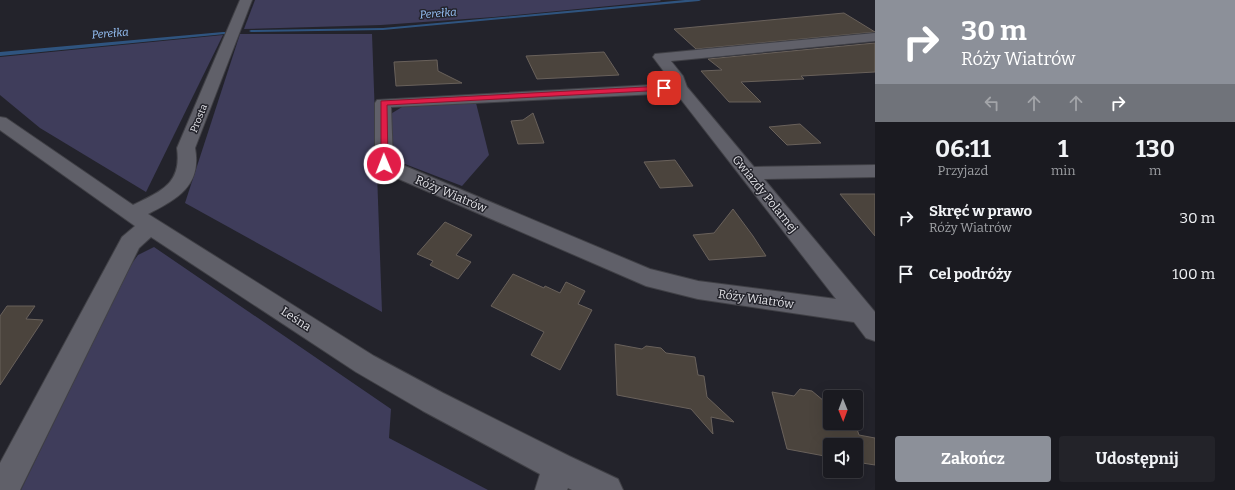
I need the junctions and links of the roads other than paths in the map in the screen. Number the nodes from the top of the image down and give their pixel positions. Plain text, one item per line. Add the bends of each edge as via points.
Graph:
1 (246, 0) edge
2 (875, 37) edge
3 (680, 88) junction
4 (0, 122) edge
5 (875, 171) edge
6 (748, 173) junction
7 (142, 220) junction
8 (868, 321) edge
9 (554, 478) edge
10 (3, 490) edge
11 (607, 490) edge

1 - 7 street, Prosta via 186,148 188,169 177,187
2 - 3 street, Gwiazdy Polarnej via 686,56 660,56 676,76
3 - 6 street, Gwiazdy Polarnej
3 - 8 street, Róży Wiatrów via 383,103 384,164 646,277 698,290
4 - 7 street, Leśna
5 - 6 street
6 - 8 street, Gwiazdy Polarnej
7 - 9 street, Leśna via 365,364 433,402
7 - 10 street, Prosta via 139,234 130,243
9 - 11 street, Leśna

